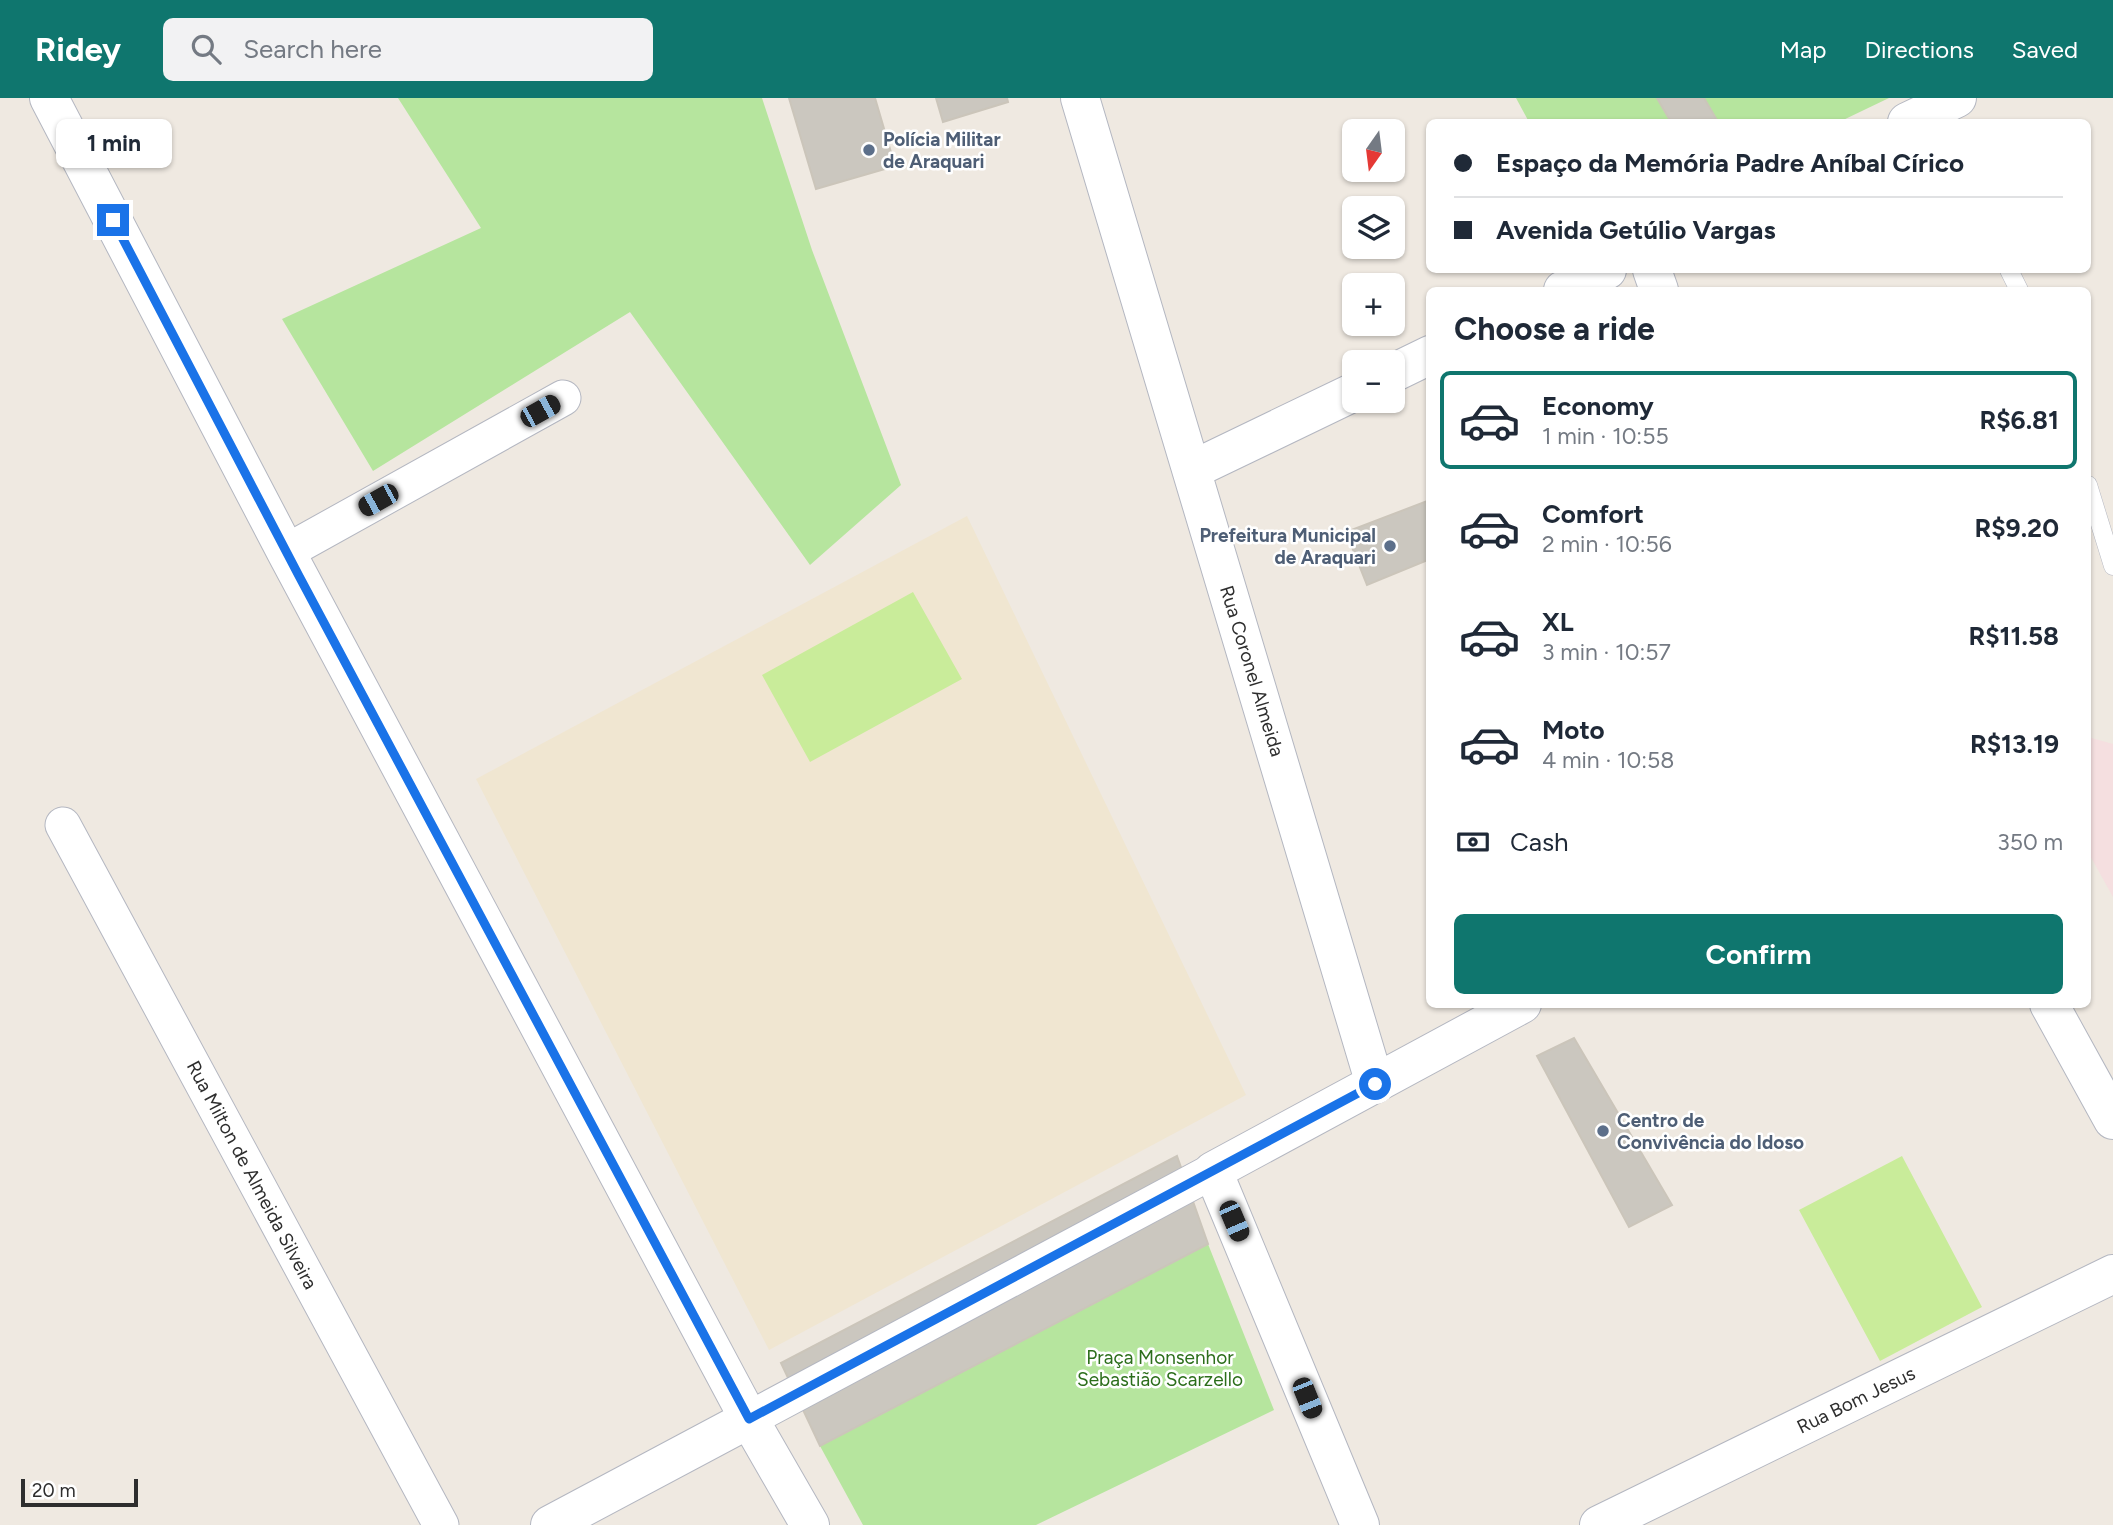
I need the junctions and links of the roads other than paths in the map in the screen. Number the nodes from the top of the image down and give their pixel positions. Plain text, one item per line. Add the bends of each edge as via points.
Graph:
1 (49, 98) edge
2 (1080, 98) edge
3 (1600, 273) edge
4 (1570, 287) edge
5 (1426, 357) edge
6 (1405, 367) edge
7 (1342, 397) edge
8 (563, 398) dead end
9 (1192, 470) junction
10 (2091, 495) edge
11 (286, 552) junction
12 (2113, 566) edge
13 (63, 825) dead end
14 (1515, 1008) edge
15 (2051, 1008) edge
16 (1375, 1084) junction
17 (2113, 1120) edge
18 (1213, 1171) junction
19 (2113, 1274) edge
20 (749, 1419) junction
21 (441, 1525) edge
22 (550, 1525) edge
23 (810, 1525) edge
24 (1360, 1525) edge
25 (1599, 1525) edge

1 - 11 main road
2 - 9 main road, Rua Coronel Almeida
3 - 4 main road
5 - 6 main road
7 - 9 main road
8 - 11 street
9 - 16 main road, Rua Coronel Almeida
10 - 12 lane
11 - 20 main road
13 - 21 street, Rua Milton de Almeida Silveira
14 - 16 main road
15 - 17 main road
16 - 18 main road
18 - 20 street
18 - 24 main road
19 - 25 main road, Rua Bom Jesus
20 - 22 main road
20 - 23 main road

